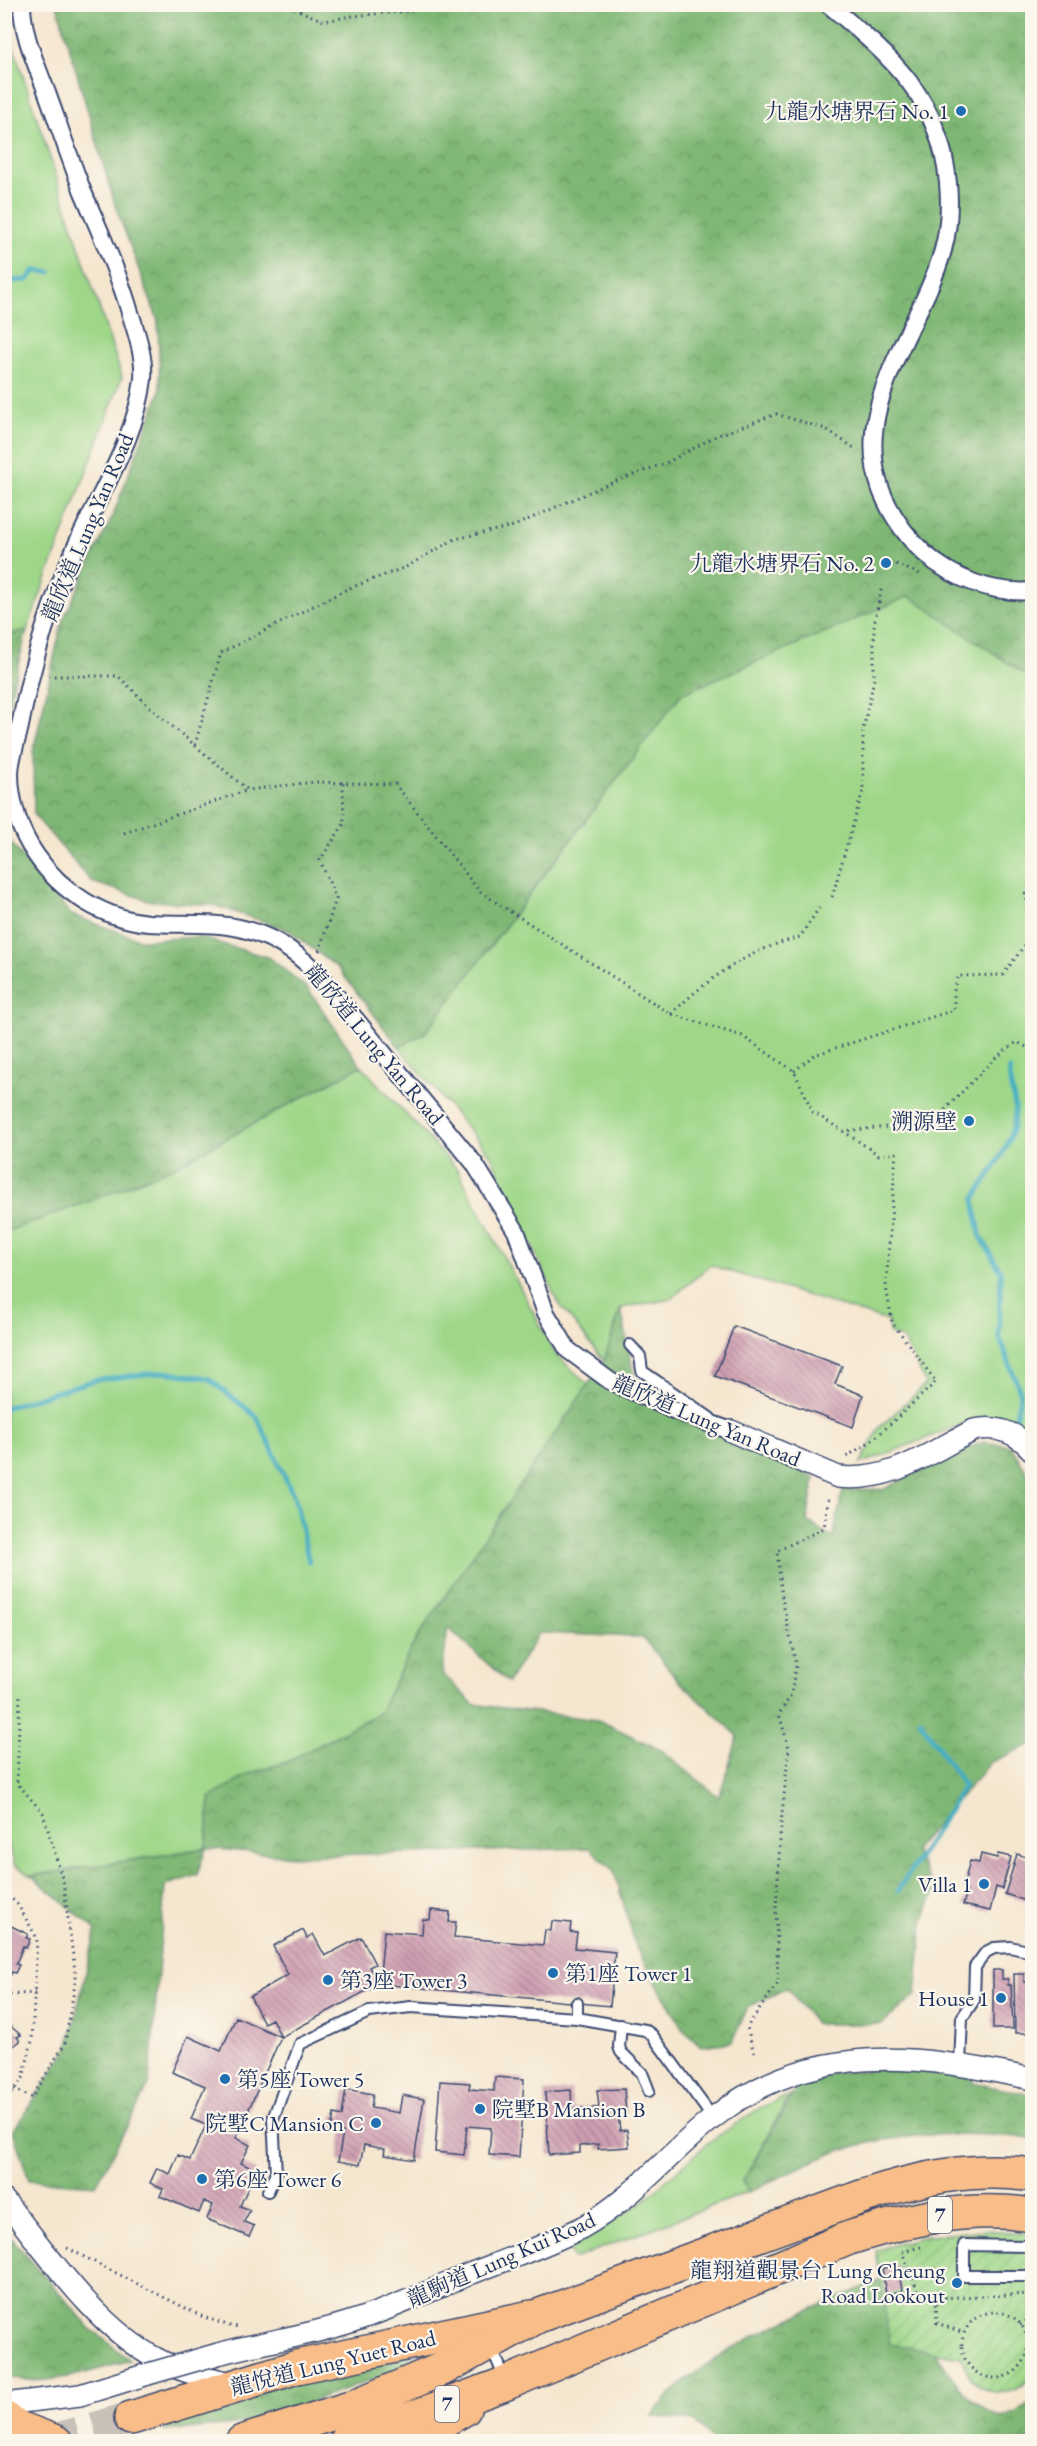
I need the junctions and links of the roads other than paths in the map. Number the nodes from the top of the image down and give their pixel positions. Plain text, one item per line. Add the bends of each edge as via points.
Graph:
1 (22, 4) edge
2 (828, 4) edge
3 (1032, 591) edge
4 (630, 1345) dead end
5 (730, 1431) junction
6 (1032, 1450) edge
7 (1032, 1952) edge
8 (577, 2003) dead end
9 (577, 2018) junction
10 (621, 2025) junction
11 (960, 2064) junction
12 (1032, 2079) edge
13 (649, 2091) dead end
14 (713, 2118) junction
15 (1032, 2175) edge
16 (268, 2191) dead end
17 (4, 2200) edge
18 (1032, 2215) edge
19 (1032, 2246) edge
20 (1032, 2276) edge
21 (538, 2316) junction
22 (490, 2343) junction
23 (507, 2383) junction
24 (240, 2384) junction
25 (4, 2404) edge
26 (4, 2418) edge
27 (130, 2418) tunnel mouth
28 (56, 2442) edge
29 (242, 2442) edge
30 (346, 2442) edge
31 (405, 2442) edge

1 - 5 street, 龍欣道 Lung Yan Road via 38,68 83,192 116,264 138,340 143,376 119,462 51,602 31,676 9,772 27,841 57,881 89,904 146,923 221,925 254,932 287,948 312,968 474,1163 516,1231 546,1313 568,1350 610,1381
2 - 3 street via 884,52 916,90 937,131 947,182 944,249 881,396 874,423 874,461 884,498 915,544 934,562 987,587
4 - 5 lane via 640,1356 642,1371
5 - 6 street, 龍欣道 Lung Yan Road via 834,1484 894,1472 983,1428 1011,1432
7 - 11 lane via 994,1948 975,1967 974,2000 962,2018
8 - 9 lane
9 - 10 lane
9 - 16 lane via 411,2007 369,2012 300,2044 273,2119 276,2173
10 - 13 lane via 621,2052 642,2073
10 - 14 lane via 652,2034
11 - 12 street, 龍駒道 Lung Kui Road
11 - 14 street, 龍駒道 Lung Kui Road via 902,2059 841,2061 802,2069 777,2078
14 - 25 street, 龍駒道 Lung Kui Road, bridge via 618,2204 561,2237 358,2319 218,2354 80,2395
15 - 21 main road, 7 via 959,2174 887,2188
17 - 24 street via 106,2320 139,2348 159,2360
18 - 23 main road, 7 via 953,2213 859,2235
19 - 20 lane via 964,2245 964,2276
21 - 22 main road, 7
21 - 24 main road, 龍悅道 Lung Yuet Road via 297,2367
22 - 23 lane
22 - 29 main road, 7 via 442,2369 350,2408
23 - 30 main road, 7
23 - 31 main road
24 - 27 main road, 龍悅道 Lung Yuet Road
26 - 28 main road

